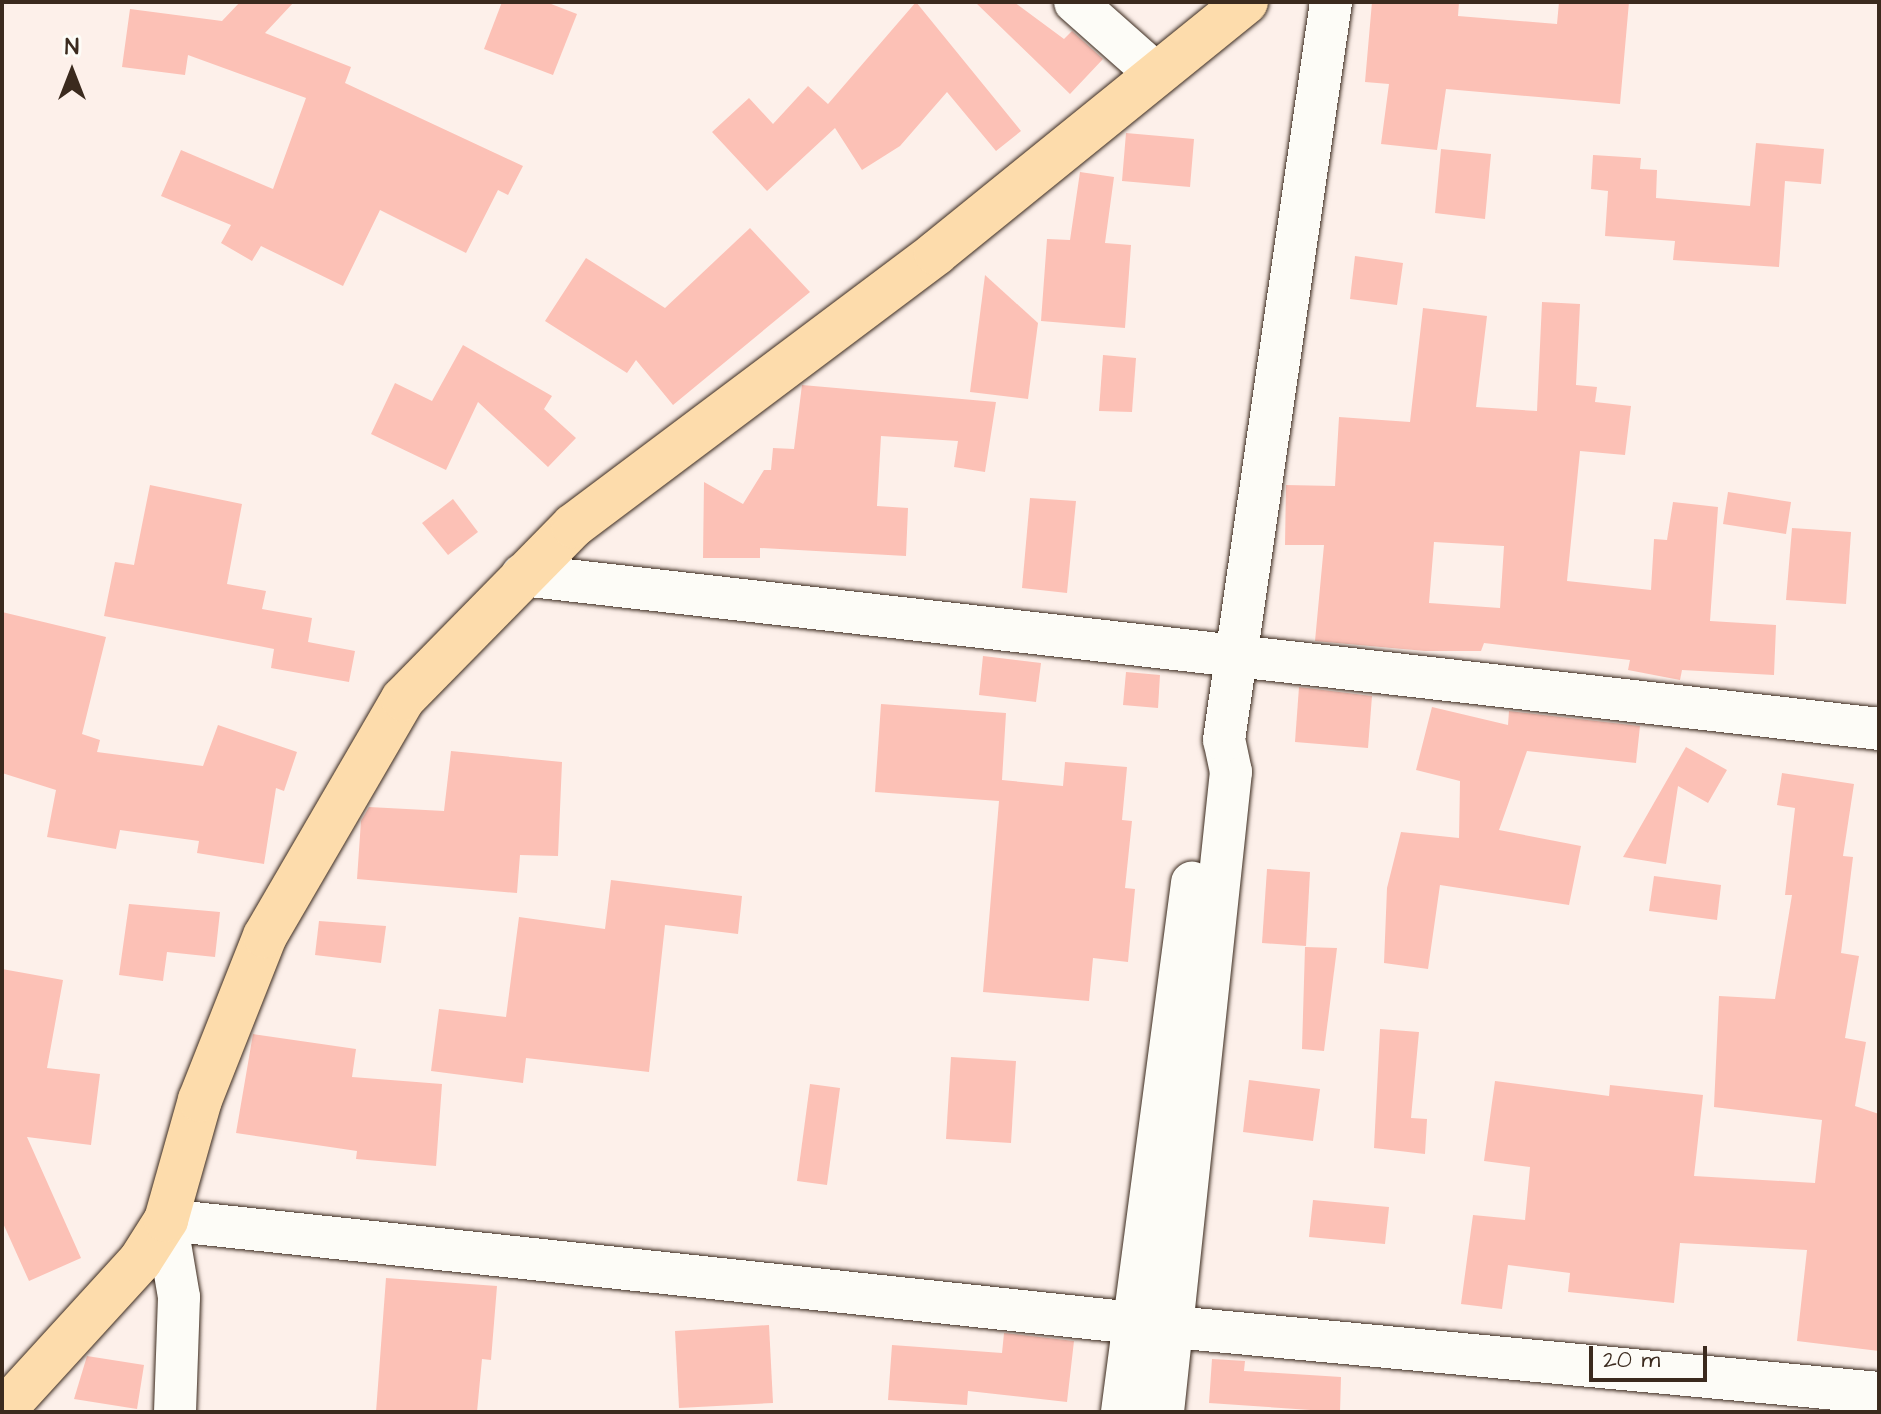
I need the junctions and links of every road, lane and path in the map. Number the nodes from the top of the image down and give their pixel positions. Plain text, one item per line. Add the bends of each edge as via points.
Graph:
1 (1075, 2) edge
2 (1331, 2) edge
3 (1232, 11) edge
4 (1154, 72) junction
5 (522, 575) junction
6 (1234, 658) junction
7 (1879, 729) edge
8 (1224, 740) junction
9 (166, 1220) junction
10 (1133, 1322) junction
11 (1173, 1327) junction
12 (1879, 1393) edge
13 (2, 1412) edge
14 (175, 1412) edge
15 (1122, 1412) edge
16 (1163, 1412) edge

1 - 4 street
2 - 6 street
3 - 4 main road
4 - 5 main road via 936,253 573,526
5 - 6 street
5 - 9 main road via 403,699 265,936 200,1100
6 - 7 street
6 - 8 street
8 - 10 street via 1208,766
8 - 11 street via 1231,772
9 - 10 street
9 - 13 main road via 140,1261
9 - 14 street via 179,1297
10 - 11 street
10 - 15 street
11 - 12 street
11 - 16 street

